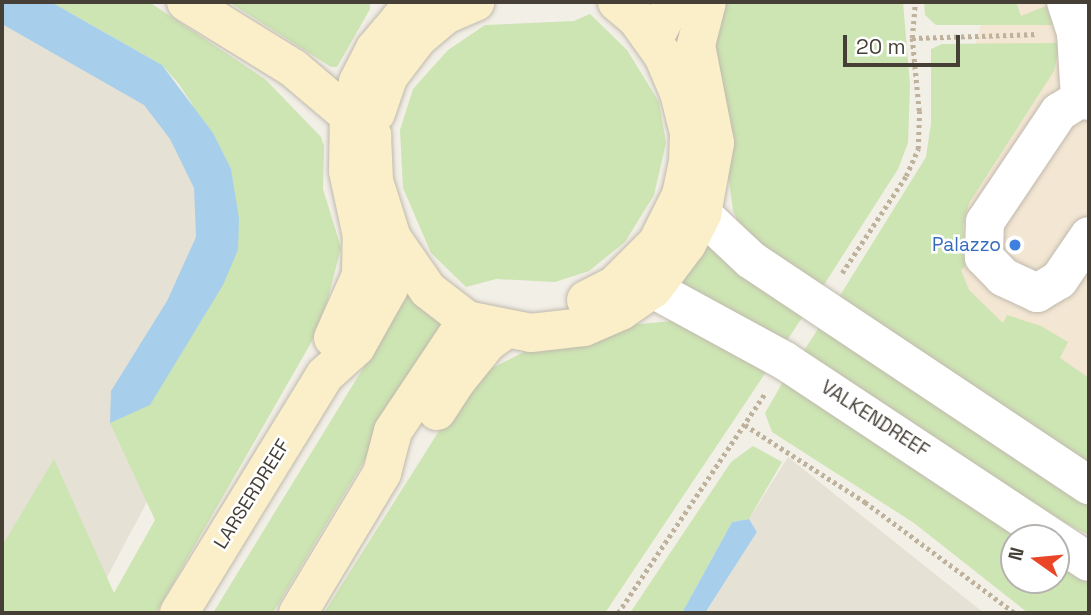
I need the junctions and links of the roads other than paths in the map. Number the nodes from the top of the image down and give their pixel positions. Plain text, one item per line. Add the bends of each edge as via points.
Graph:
1 (186, 2) edge
2 (421, 2) edge
3 (475, 2) edge
4 (617, 2) edge
5 (673, 2) edge
6 (707, 2) edge
7 (1071, 17) edge
8 (654, 39) junction
9 (1085, 100) edge
10 (361, 126) junction
11 (691, 204) junction
12 (1089, 236) edge
13 (381, 254) junction
14 (653, 289) junction
15 (467, 320) junction
16 (505, 330) junction
17 (382, 473) junction
18 (1089, 485) edge
19 (1089, 562) edge
20 (178, 613) edge
21 (298, 613) edge

1 - 10 main road via 293,68
2 - 10 main road via 375,49 358,82
3 - 10 main road via 445,15 404,56
4 - 8 main road
5 - 8 main road
6 - 11 main road via 696,45 715,143
7 - 9 street
8 - 11 main road via 679,93 689,133
9 - 12 street via 1059,112 985,222 984,257 1003,278 1037,293 1059,280
10 - 13 main road via 348,171
11 - 14 main road via 673,266
11 - 15 main road via 615,285 569,305 501,309
11 - 18 street via 751,260
13 - 15 main road
13 - 20 main road, LARSERDREEF via 361,275 334,332 325,375
14 - 16 main road via 621,311 584,327 531,333
14 - 19 street, VALKENDREEF via 785,361
15 - 16 main road
15 - 17 main road via 393,431
16 - 17 main road via 487,343 458,379 411,452
17 - 21 main road

